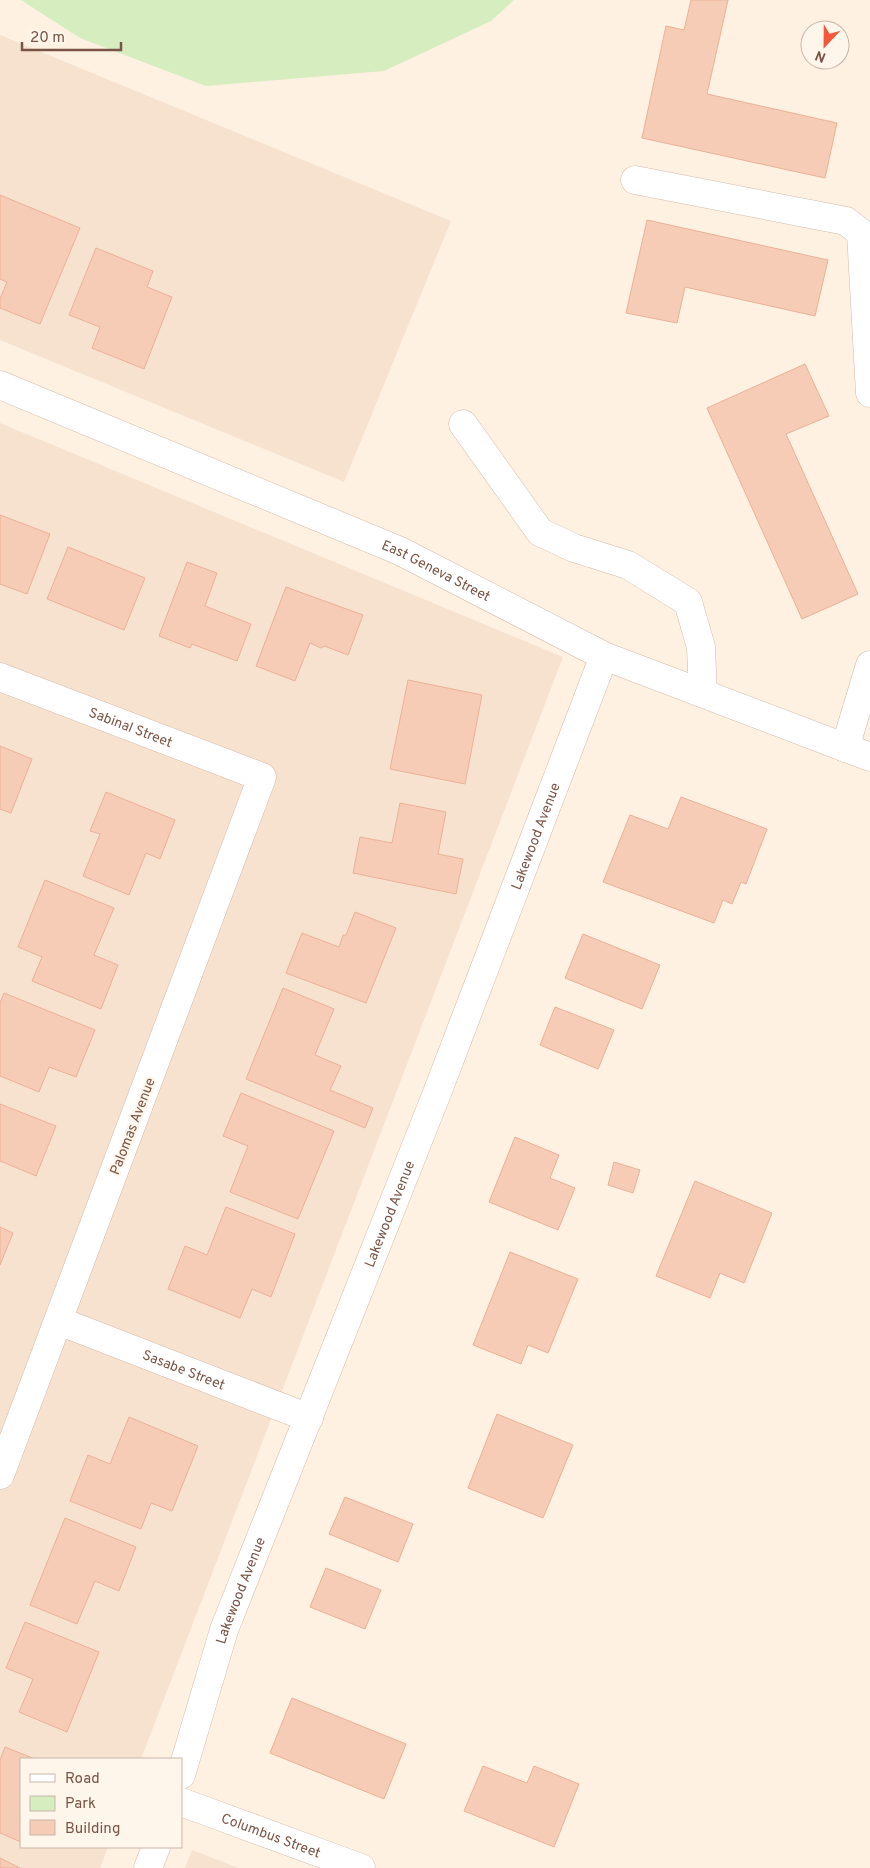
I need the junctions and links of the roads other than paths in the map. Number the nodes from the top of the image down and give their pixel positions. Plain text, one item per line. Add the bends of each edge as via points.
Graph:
1 (635, 180) dead end
2 (0, 385) edge
3 (870, 393) edge
4 (463, 424) dead end
5 (604, 656) junction
6 (870, 665) edge
7 (0, 677) edge
8 (703, 693) junction
9 (858, 753) edge
10 (262, 777) joint
11 (59, 1320) junction
12 (309, 1418) junction
13 (0, 1475) edge
14 (182, 1772) edge
15 (182, 1802) edge
16 (156, 1848) edge
17 (148, 1868) edge
18 (361, 1868) edge

1 - 3 street via 846,221 860,233
2 - 5 street, East Geneva Street via 400,551
4 - 8 street via 540,532 574,548 628,565 688,602 701,647
5 - 8 street, East Geneva Street
5 - 12 street, Lakewood Avenue
6 - 9 street
7 - 10 street, Sabinal Street
8 - 9 street, East Geneva Street
10 - 11 street, Palomas Avenue
11 - 12 street, Sasabe Street
11 - 13 street, Palomas Avenue
12 - 14 street, Lakewood Avenue via 224,1630
15 - 18 street, Columbus Street
16 - 17 street

